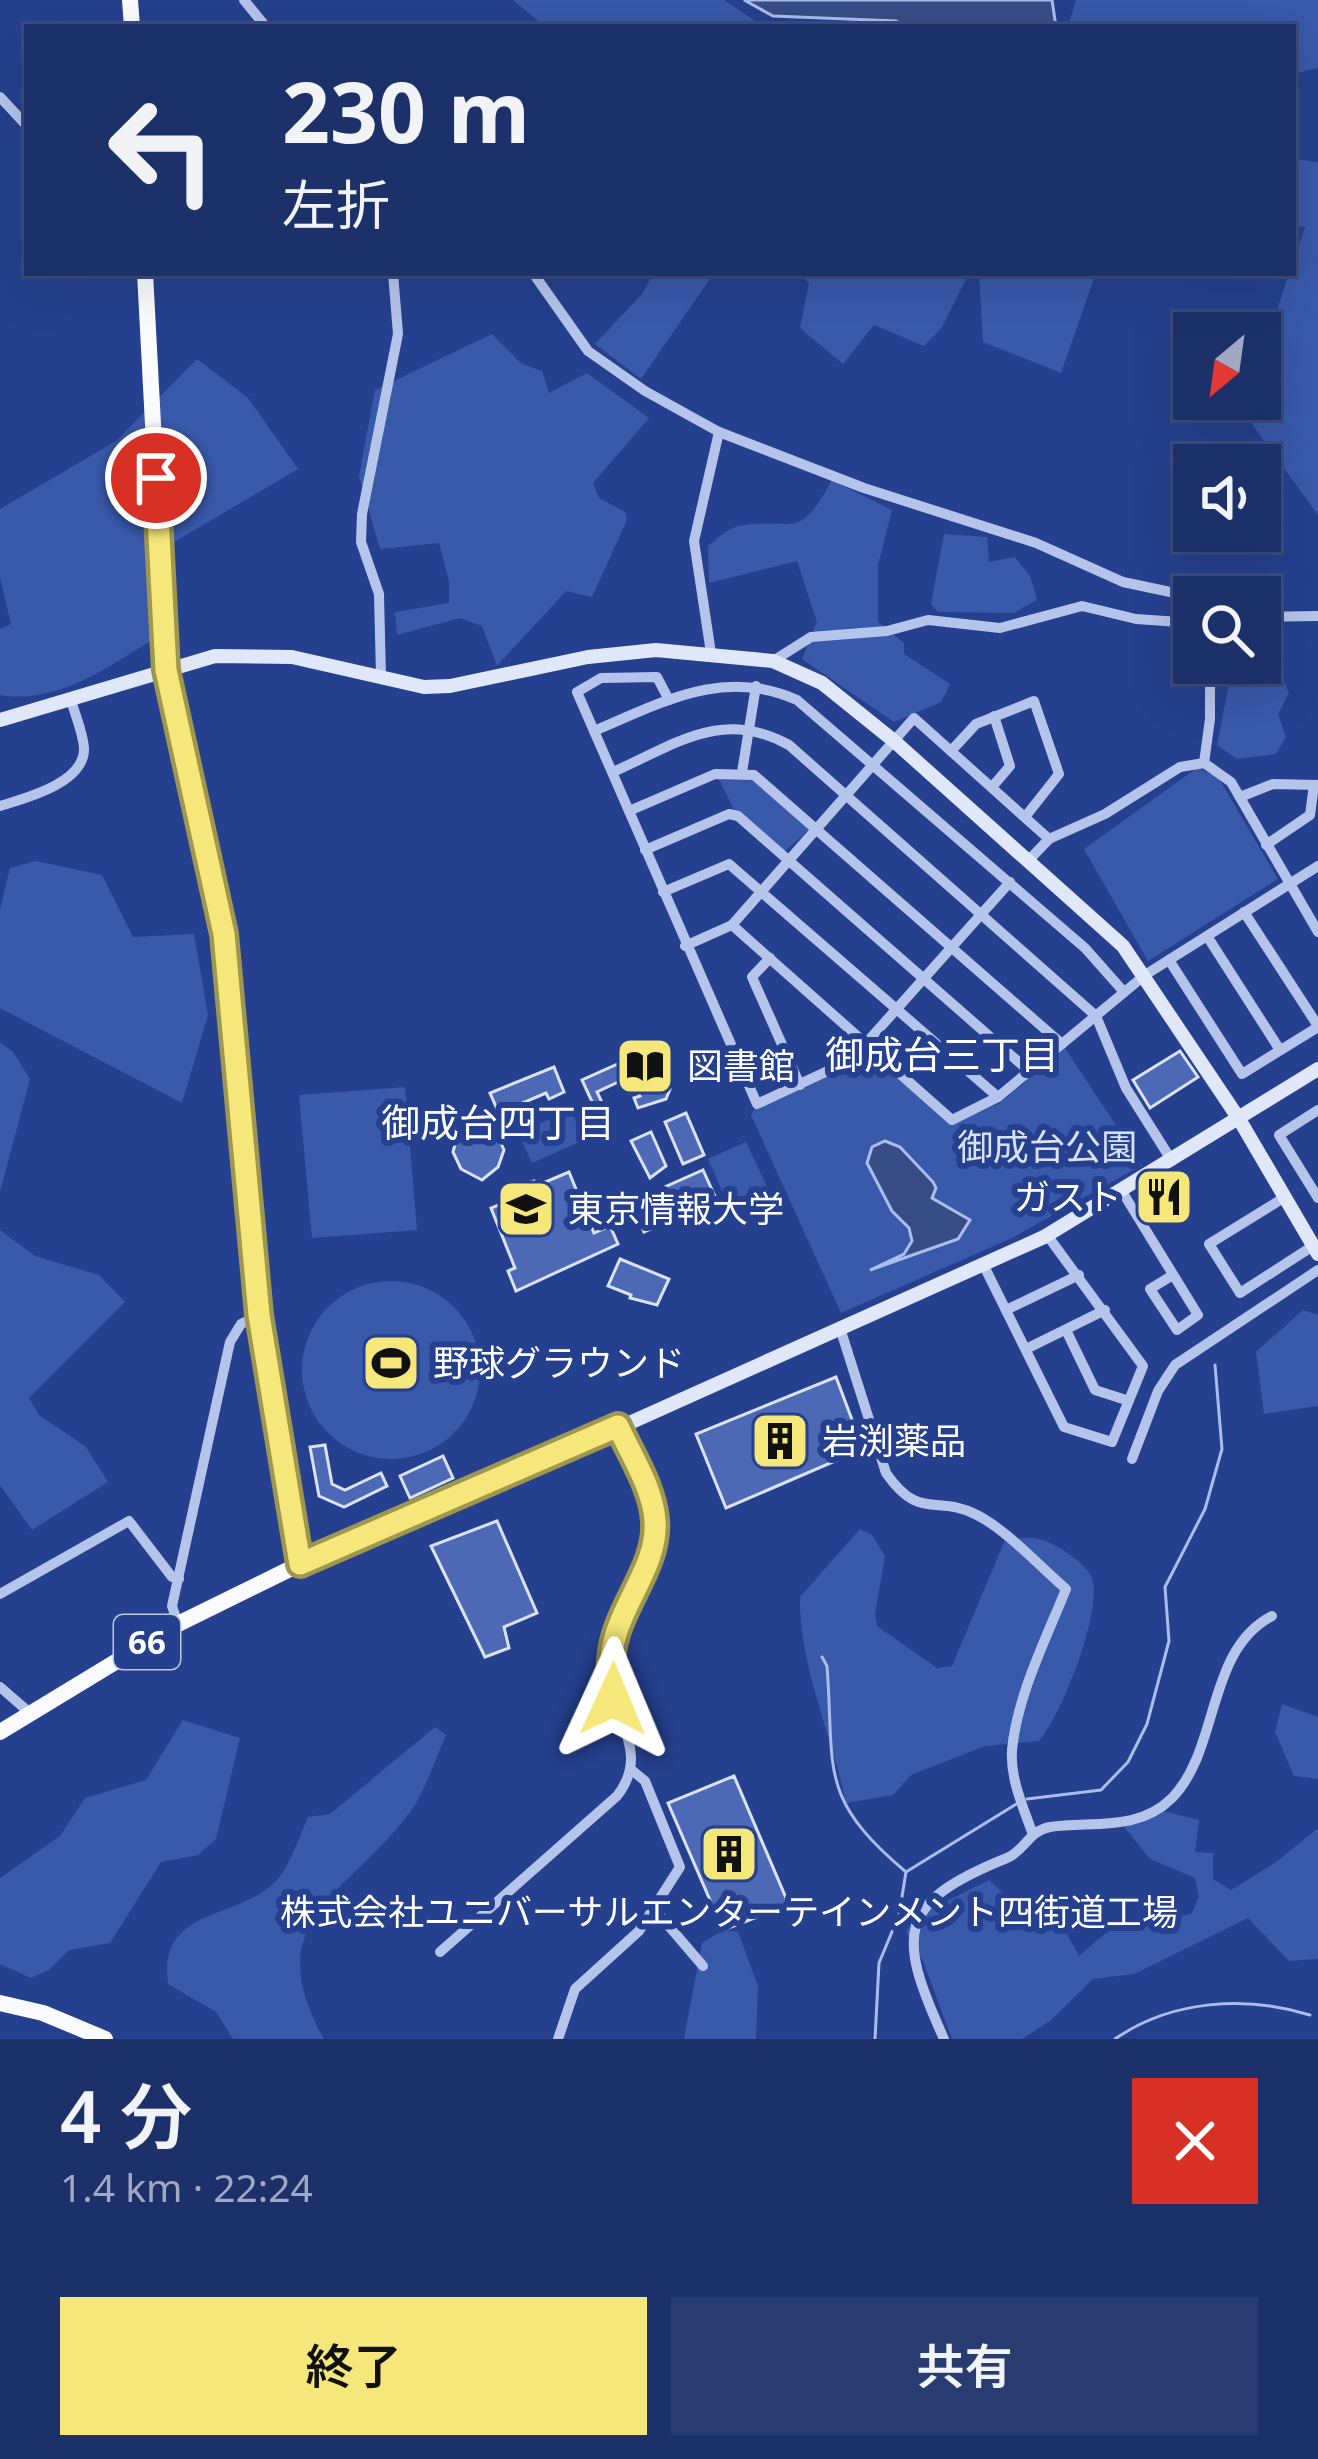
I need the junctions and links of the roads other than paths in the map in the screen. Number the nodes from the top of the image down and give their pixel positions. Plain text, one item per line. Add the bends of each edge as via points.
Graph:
1 (244, 0) edge
2 (264, 24) edge
3 (0, 97) edge
4 (24, 123) edge
5 (145, 276) edge
6 (393, 276) edge
7 (534, 276) edge
8 (719, 432) junction
9 (1173, 593) edge
10 (1318, 616) edge
11 (1281, 617) edge
12 (1173, 622) edge
13 (711, 653) junction
14 (772, 661) junction
15 (166, 670) junction
16 (382, 676) junction
17 (1210, 684) edge
18 (757, 686) junction
19 (70, 700) junction
20 (669, 700) junction
21 (994, 716) junction
22 (0, 720) edge
23 (750, 729) junction
24 (594, 731) junction
25 (894, 741) junction
26 (951, 751) junction
27 (874, 763) junction
28 (1204, 763) junction
29 (613, 772) junction
30 (742, 772) junction
31 (1316, 785) edge
32 (992, 787) junction
33 (846, 795) junction
34 (1240, 797) junction
35 (0, 806) edge
36 (629, 811) junction
37 (1025, 817) junction
38 (818, 827) junction
39 (1049, 838) junction
40 (1266, 844) junction
41 (645, 850) junction
42 (1029, 860) junction
43 (789, 861) junction
44 (1318, 866) edge
45 (1010, 882) junction
46 (1288, 884) junction
47 (763, 890) junction
48 (663, 892) junction
49 (1244, 912) junction
50 (982, 915) junction
51 (732, 925) junction
52 (1318, 932) edge
53 (1207, 936) junction
54 (685, 946) junction
55 (953, 948) junction
56 (770, 958) junction
57 (1168, 960) junction
58 (1145, 975) junction
59 (926, 979) junction
60 (1124, 992) junction
61 (899, 1010) junction
62 (1096, 1016) junction
63 (1318, 1026) edge
64 (1061, 1044) junction
65 (868, 1045) junction
66 (1280, 1050) junction
67 (1318, 1070) edge
68 (1029, 1071) junction
69 (800, 1085) junction
70 (998, 1097) junction
71 (1317, 1112) edge
72 (1239, 1119) junction
73 (1172, 1161) junction
74 (1123, 1192) junction
75 (1285, 1197) junction
76 (1318, 1198) edge
77 (1047, 1235) junction
78 (1316, 1250) edge
79 (983, 1264) junction
80 (1318, 1270) edge
81 (1173, 1274) junction
82 (1078, 1275) junction
83 (1006, 1310) junction
84 (1105, 1310) junction
85 (259, 1315) junction
86 (840, 1328) junction
87 (1066, 1330) junction
88 (1026, 1349) junction
89 (1126, 1400) junction
90 (618, 1426) junction
91 (1132, 1459) dead end
92 (300, 1564) junction
93 (179, 1579) junction
94 (0, 1594) edge
95 (1271, 1616) dead end
96 (178, 1624) junction
97 (0, 1687) edge
98 (30, 1713) junction
99 (0, 1732) edge
100 (634, 1771) junction
101 (1031, 1832) junction
102 (656, 1911) junction
103 (440, 1952) dead end
104 (703, 1966) dead end
105 (2, 2005) edge
106 (105, 2039) edge
107 (558, 2039) edge
108 (944, 2039) edge

1 - 2 street
3 - 4 street
5 - 15 main road
6 - 16 street via 398,334 361,542 379,594
7 - 8 street via 588,351
8 - 9 street via 1036,543 1123,582
8 - 13 street via 694,541
10 - 11 street
12 - 14 street via 1082,606 1000,628 928,620 811,637
13 - 14 street
13 - 16 street via 628,651 450,686
14 - 25 street via 821,682
15 - 16 street via 254,653
15 - 19 street
15 - 85 main road via 224,934
17 - 28 street
18 - 20 street via 723,684
18 - 23 street
18 - 27 street via 797,700
19 - 22 street
19 - 35 street via 82,761 62,781
20 - 24 street
20 - 24 street via 657,677 601,678 577,692
21 - 26 street
21 - 32 street via 1010,766
21 - 37 street via 1034,701 1059,774
23 - 29 street via 704,731
23 - 30 street
23 - 33 street via 789,746
24 - 29 street
25 - 26 street via 914,718
25 - 27 street
25 - 42 street
26 - 32 street
27 - 33 street
27 - 45 street
28 - 34 street via 1224,773
28 - 39 street via 1180,767
29 - 36 street
30 - 36 street via 715,774
30 - 38 street
31 - 34 street via 1273,784
31 - 40 street via 1310,814
32 - 37 street
33 - 38 street
33 - 50 street
34 - 40 street
36 - 41 street
37 - 39 street
38 - 43 street
38 - 55 street
39 - 42 street
40 - 46 street
41 - 43 street via 734,813
41 - 48 street
42 - 58 street
43 - 47 street
43 - 59 street
44 - 46 street
45 - 50 street
45 - 60 street
46 - 49 street
46 - 52 street
47 - 48 street via 729,864
47 - 51 street
47 - 61 street
48 - 54 street
49 - 53 street
49 - 63 street
50 - 55 street
50 - 62 street
51 - 54 street
51 - 56 street
53 - 57 street
53 - 66 street
54 - 69 street via 757,1104
55 - 59 street
55 - 64 street
56 - 65 street
56 - 69 street via 752,977
57 - 58 street
57 - 66 street via 1242,1074
58 - 60 street
58 - 72 street
59 - 61 street
59 - 68 street
60 - 62 street
61 - 65 street
61 - 70 street
62 - 64 street
62 - 73 street via 1126,1088
63 - 66 street
64 - 68 street
65 - 69 street
65 - 70 street via 952,1120
67 - 72 street
68 - 70 street
71 - 76 street via 1279,1135
72 - 73 street
72 - 75 street
73 - 74 street
74 - 77 street
74 - 81 street
75 - 78 street
75 - 78 street via 1209,1244 1240,1293
77 - 79 street
77 - 82 street
79 - 83 street
79 - 86 street
80 - 91 street via 1175,1365
81 - 81 street via 1150,1289 1177,1330 1198,1315
82 - 83 street
82 - 84 street
83 - 88 street
84 - 87 street
84 - 89 street via 1143,1366
85 - 92 main road
85 - 93 street via 230,1342
86 - 90 street
86 - 101 street via 896,1487 920,1506 976,1514 1066,1589 1012,1753
87 - 88 street
87 - 89 street via 1095,1390
88 - 89 street via 1064,1426 1112,1442
90 - 92 street
90 - 100 street via 656,1523 610,1663
92 - 96 main road, 66
93 - 94 street via 129,1521
93 - 96 street via 172,1606
95 - 101 street via 1239,1649 1199,1755 1171,1799 1121,1823
96 - 98 main road, 66
97 - 98 street
98 - 99 main road, 66
100 - 102 street via 680,1867
100 - 103 street via 616,1796
101 - 108 street via 1007,1858 939,1890 917,1918 911,1949
102 - 104 street
102 - 107 street via 575,1989
105 - 106 main road

